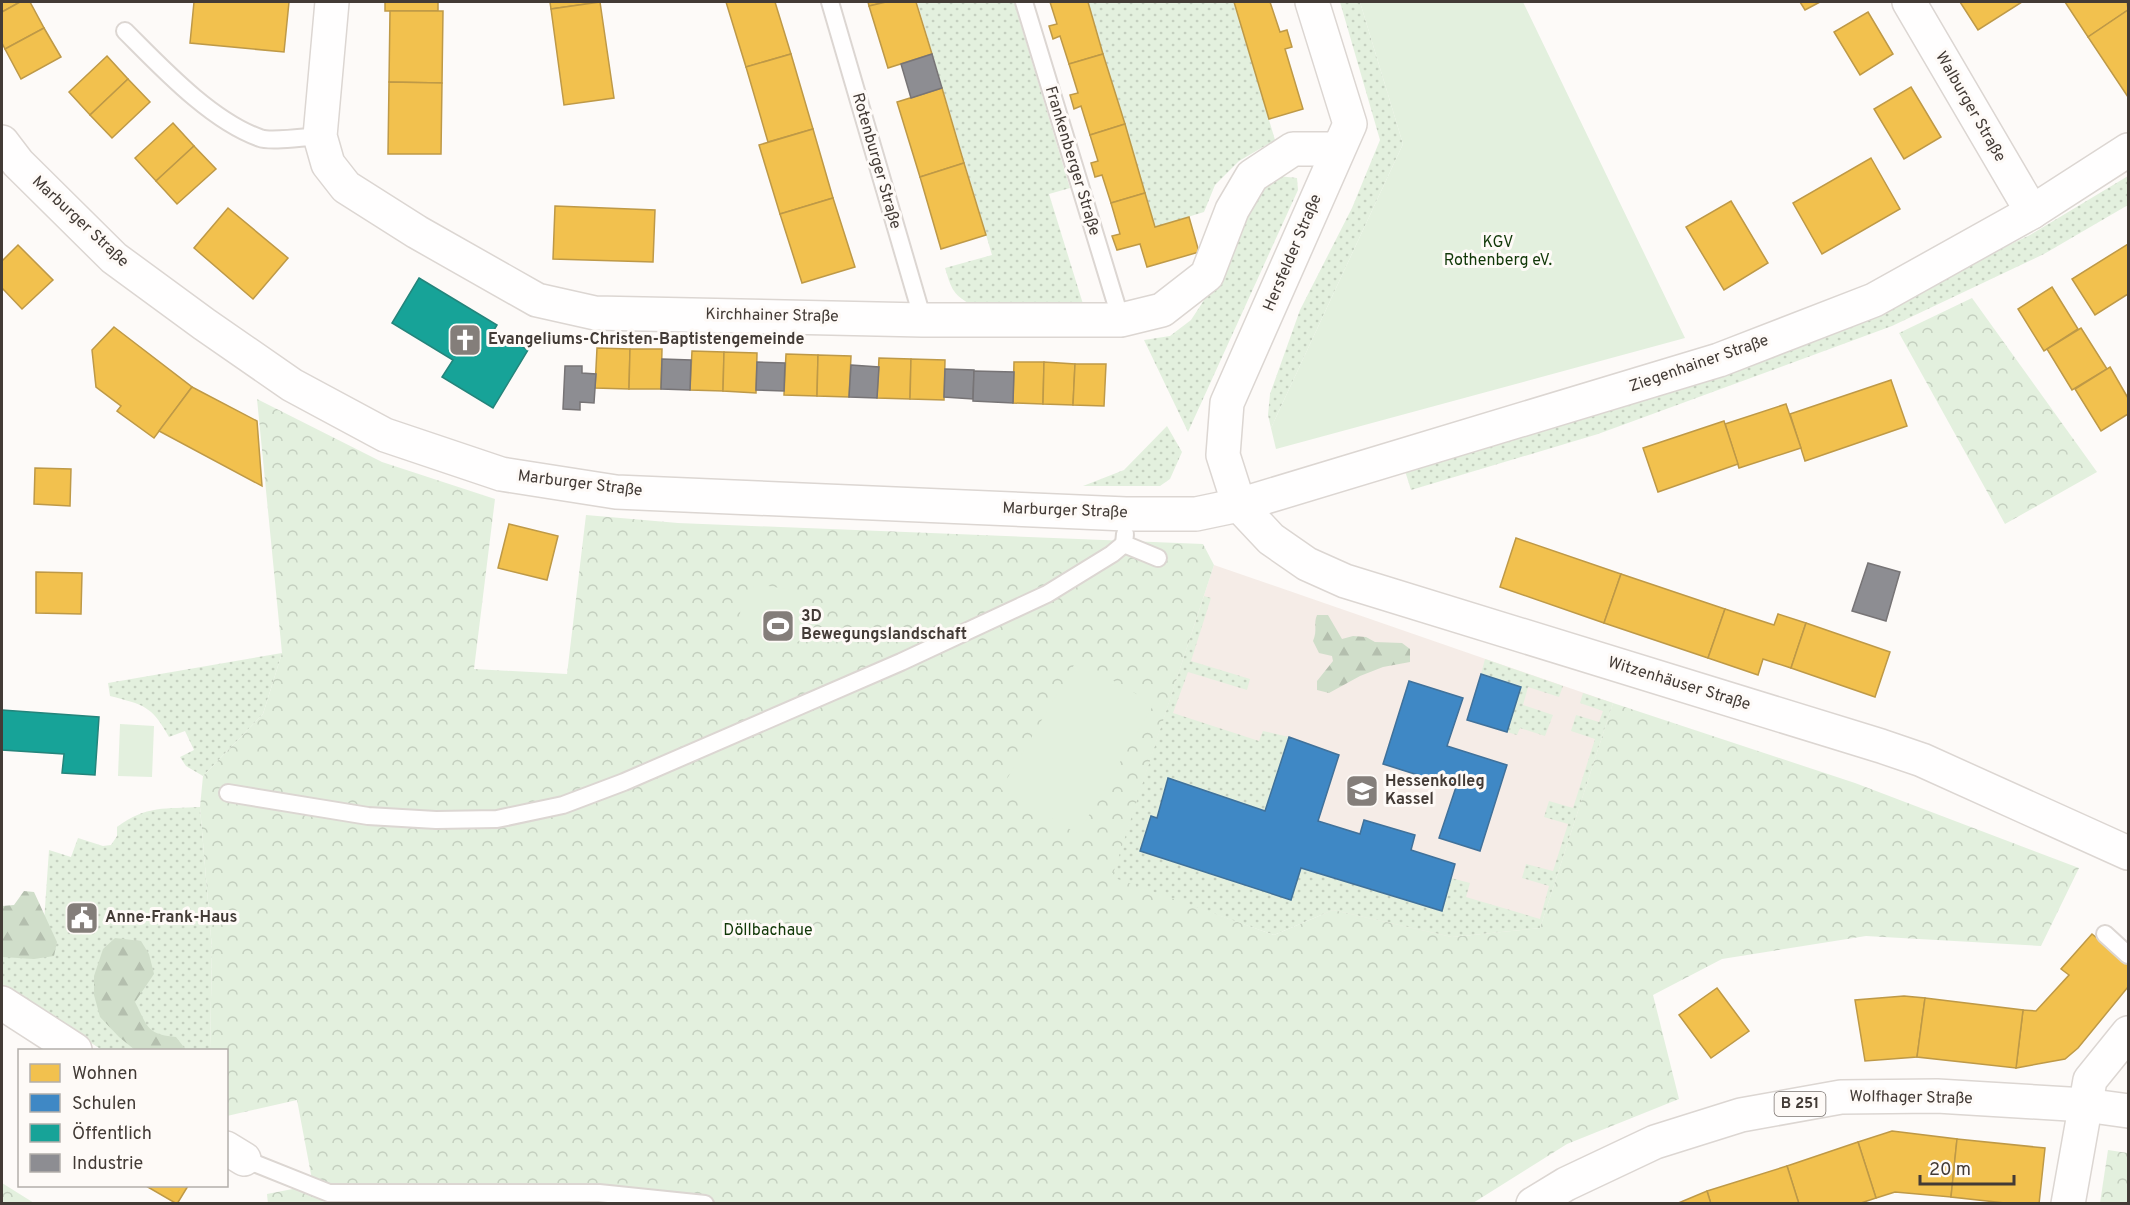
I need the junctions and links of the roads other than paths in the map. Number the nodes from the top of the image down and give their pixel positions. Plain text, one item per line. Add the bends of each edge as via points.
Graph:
1 (332, 2) edge
2 (830, 2) edge
3 (1024, 2) edge
4 (1312, 2) edge
5 (1909, 2) edge
6 (125, 31) dead end
7 (320, 136) junction
8 (1337, 149) junction
9 (2128, 150) edge
10 (7, 161) edge
11 (2032, 212) junction
12 (923, 320) junction
13 (1120, 320) junction
14 (1239, 505) junction
15 (1125, 529) junction
16 (1158, 558) dead end
17 (228, 793) dead end
18 (2128, 853) edge
19 (2105, 934) dead end
20 (2128, 955) edge
21 (2, 1003) edge
22 (2128, 1033) edge
23 (73, 1049) edge
24 (2085, 1105) junction
25 (2128, 1111) edge
26 (235, 1153) edge
27 (705, 1203) edge
28 (1533, 1203) edge
29 (2068, 1203) edge

1 - 7 street, Kirchhainer Straße
2 - 12 lane, Rotenburger Straße
3 - 13 lane, Frankenberger Straße
4 - 8 street, Hersfelder Straße via 1350,124
5 - 11 street, Walburger Straße
6 - 7 lane via 182,87 225,120 261,139
7 - 12 street, Kirchhainer Straße via 328,164 346,187 537,300 595,313
8 - 13 street, Kirchhainer Straße via 1293,149 1251,176 1232,210 1207,275 1162,310
8 - 14 street, Hersfelder Straße via 1227,403 1223,454
9 - 11 street, Ziegenhainer Straße
10 - 15 street, Marburger Straße via 114,258 292,385 385,435 501,474 616,492
11 - 14 street, Ziegenhainer Straße via 1875,300 1719,360
12 - 13 street, Kirchhainer Straße
14 - 15 street, Marburger Straße
14 - 18 street, Witzenhäuser Straße via 1271,538 1307,564 1345,581 1922,760
15 - 16 lane
15 - 17 lane via 1112,554 1047,594 624,782 562,805 497,819 436,820 368,816
19 - 20 lane
21 - 23 street
22 - 24 street via 2090,1080
24 - 25 street, Wolfhager Straße / B 251
24 - 28 street, Wolfhager Straße / B 251 via 1937,1096 1841,1097 1741,1115 1655,1142
24 - 29 street
26 - 27 lane via 329,1193 599,1193

